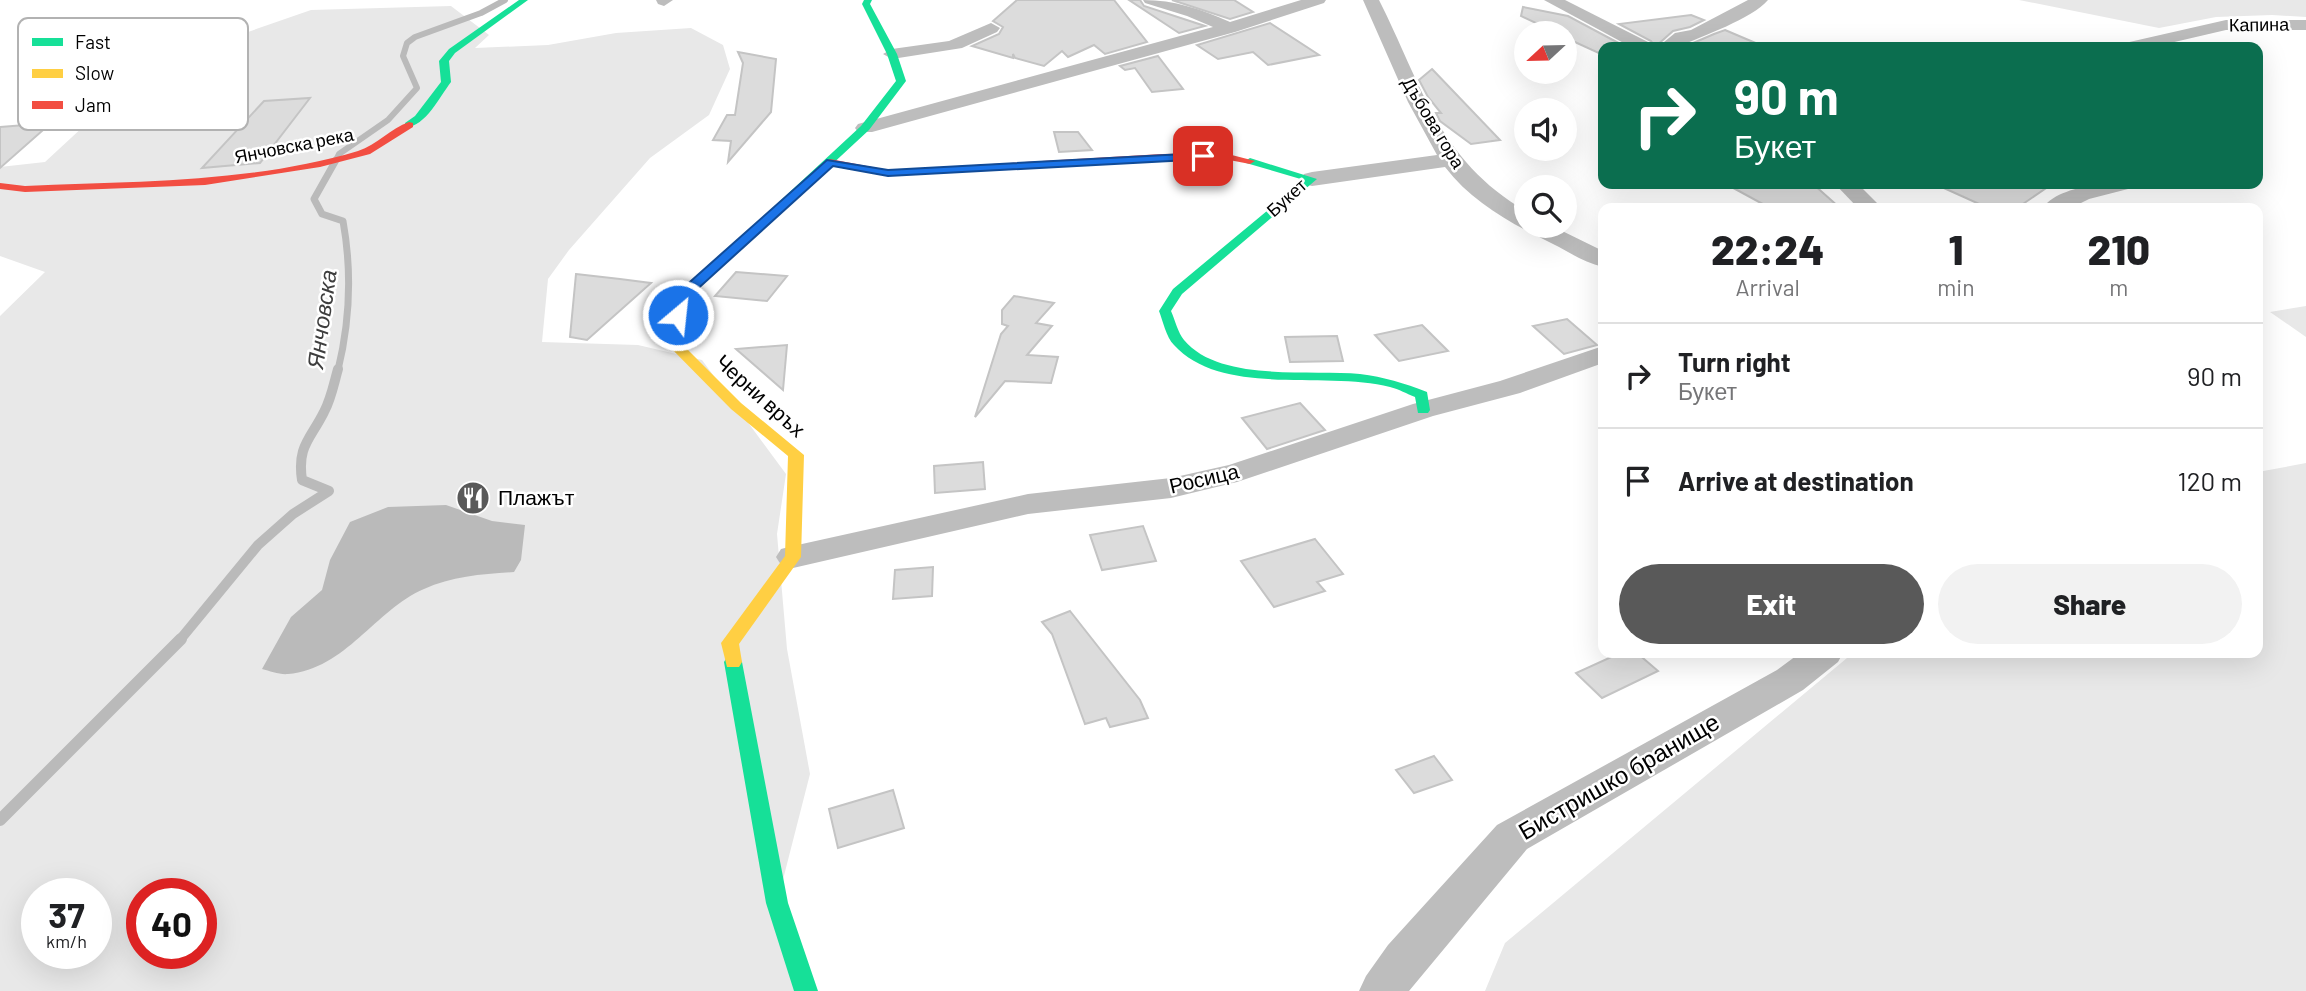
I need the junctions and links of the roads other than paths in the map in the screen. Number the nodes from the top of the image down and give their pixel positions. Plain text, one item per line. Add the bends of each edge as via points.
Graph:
1 (524, 0) edge
2 (867, 0) edge
3 (1151, 0) edge
4 (1318, 0) edge
5 (1371, 0) edge
6 (1552, 0) edge
7 (1760, 0) edge
8 (2306, 25) edge
9 (991, 28) dead end
10 (1229, 28) junction
11 (1634, 42) edge
12 (1674, 42) edge
13 (2153, 42) edge
14 (892, 54) junction
15 (864, 128) junction
16 (1451, 160) junction
17 (830, 162) junction
18 (1312, 179) junction
19 (0, 186) edge
20 (1851, 189) edge
21 (2100, 189) edge
22 (1866, 203) edge
23 (2064, 203) edge
24 (1514, 213) edge
25 (1558, 238) edge
26 (1598, 258) edge
27 (1598, 356) edge
28 (1423, 410) junction
29 (793, 556) junction
30 (1819, 658) edge
31 (806, 991) edge
32 (1382, 991) edge

1 - 19 street, Янчовска река via 452,51 444,61 446,82 419,118 366,152 205,182
2 - 14 street, Черни връх
3 - 10 street
4 - 10 street
5 - 16 street, Дъбова гора via 1413,94
6 - 11 street
7 - 12 street
8 - 13 street, Капина via 2227,25
9 - 14 street via 970,41
10 - 15 street
14 - 15 street, Черни връх via 901,81
15 - 17 street, Черни връх
16 - 18 street
16 - 24 street, Дъбова гора via 1486,194
17 - 18 street, Букет via 888,173 1224,156
17 - 29 street, Черни връх via 687,291 669,340 736,406 796,455
18 - 28 street, Букет via 1177,292 1165,311 1169,332 1185,351 1213,366 1406,384 1422,395
20 - 22 street
21 - 23 street
25 - 26 street
27 - 28 street, Росица via 1510,387
28 - 29 street, Росица via 1237,473 1171,488 1028,504
29 - 31 street via 730,643 777,903
30 - 32 street, Бистришко бранище via 1790,680 1512,837

